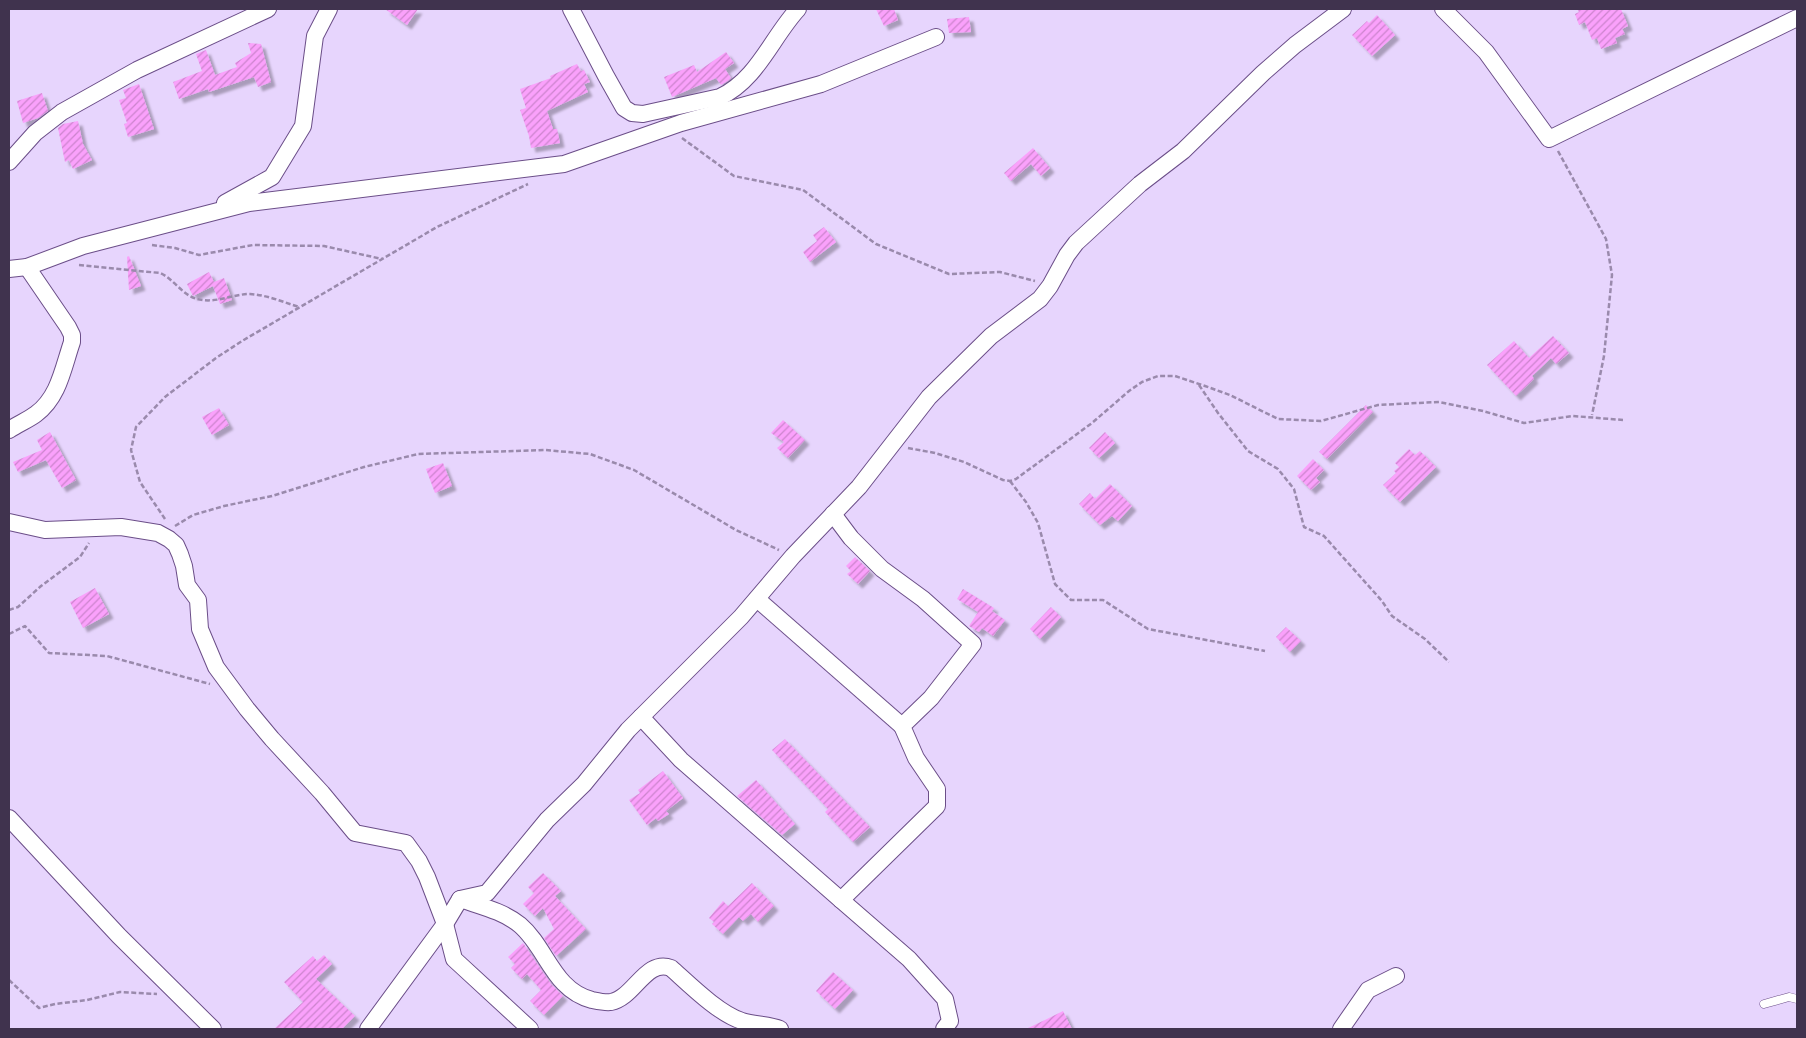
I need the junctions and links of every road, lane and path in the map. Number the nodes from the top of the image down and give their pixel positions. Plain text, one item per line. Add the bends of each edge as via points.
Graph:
1 (268, 9) edge
2 (329, 9) edge
3 (572, 9) edge
4 (798, 9) edge
5 (1343, 9) edge
6 (1443, 9) edge
7 (1797, 18) edge
8 (936, 37) dead end
9 (669, 128) junction
10 (1556, 136) junction
11 (9, 162) edge
12 (528, 184) dead end
13 (205, 213) junction
14 (148, 244) dead end
15 (382, 259) junction
16 (76, 265) dead end
17 (27, 267) junction
18 (9, 269) edge
19 (1050, 286) junction
20 (299, 308) junction
21 (1198, 383) junction
22 (1592, 415) dead end
23 (1623, 420) dead end
24 (9, 430) edge
25 (892, 444) junction
26 (1010, 481) junction
27 (833, 514) junction
28 (9, 522) edge
29 (100, 527) junction
30 (169, 531) junction
31 (793, 556) junction
32 (757, 599) junction
33 (9, 610) edge
34 (9, 634) edge
35 (1265, 651) dead end
36 (1449, 662) dead end
37 (234, 691) junction
38 (640, 717) junction
39 (902, 726) junction
40 (9, 818) edge
41 (460, 900) junction
42 (841, 900) junction
43 (445, 924) junction
44 (1396, 976) dead end
45 (9, 980) edge
46 (178, 994) junction
47 (1797, 999) edge
48 (1764, 1004) dead end
49 (214, 1029) edge
50 (368, 1029) edge
51 (530, 1029) edge
52 (780, 1029) edge
53 (944, 1029) edge
54 (1341, 1029) edge

1 - 11 street via 137,70 62,112 35,133
2 - 13 street via 316,36 303,126 272,177
3 - 4 street via 624,108 643,114 729,93 753,70
5 - 19 street via 1289,51 1183,151 1095,224 1067,255
6 - 10 street via 1486,52 1549,139
7 - 10 street
8 - 9 street via 820,84
9 - 13 street via 564,164 248,203
9 - 19 path via 734,176 803,190 876,244 949,274 1000,272
10 - 22 path via 1559,154 1606,238 1612,275 1604,356
12 - 15 path via 437,227
13 - 17 street via 83,246
14 - 15 path via 199,255 253,245 324,246
15 - 20 path
16 - 20 path via 160,273 200,300 215,301 249,294
17 - 18 street
17 - 24 street via 68,327 72,342 51,399 35,414
19 - 25 street via 1040,298 991,336 929,397
20 - 30 path via 216,358 165,398 136,427 131,450 140,482
21 - 23 path via 1278,419 1321,421 1378,405 1439,402 1524,423 1573,416
21 - 26 path via 1175,376 1158,376 1142,382 1092,423
21 - 36 path via 1248,451 1278,469 1294,489 1304,527 1324,536 1382,600 1392,616 1425,639
25 - 26 path via 964,462
25 - 27 street
26 - 35 path via 1038,523 1055,584 1071,600 1103,600 1148,629
27 - 31 street
27 - 39 street via 850,538 882,569 923,599 973,644 931,698
28 - 29 street via 45,530
29 - 30 street
29 - 33 path via 80,558 18,607
30 - 31 path via 193,515 418,454 545,450 590,454 634,470 736,530
30 - 37 street via 184,566 187,585 198,600 200,629 216,667
31 - 32 street
32 - 38 street
32 - 39 street
34 - 37 path via 24,626 48,653 107,656
37 - 43 street via 355,833 406,843 427,877
38 - 41 street via 486,893
38 - 42 street via 682,760
39 - 42 street via 916,758 937,789 937,806
40 - 46 street
41 - 43 street
41 - 52 street via 501,913 520,925 563,983 592,1000 611,1002 618,999 651,970 667,966 717,1006 743,1022
42 - 53 street via 909,959 945,999 950,1021
43 - 50 street
43 - 51 street via 454,958
44 - 54 street via 1368,990
45 - 46 path via 38,1008 120,992
46 - 49 street
47 - 48 lane via 1789,996

